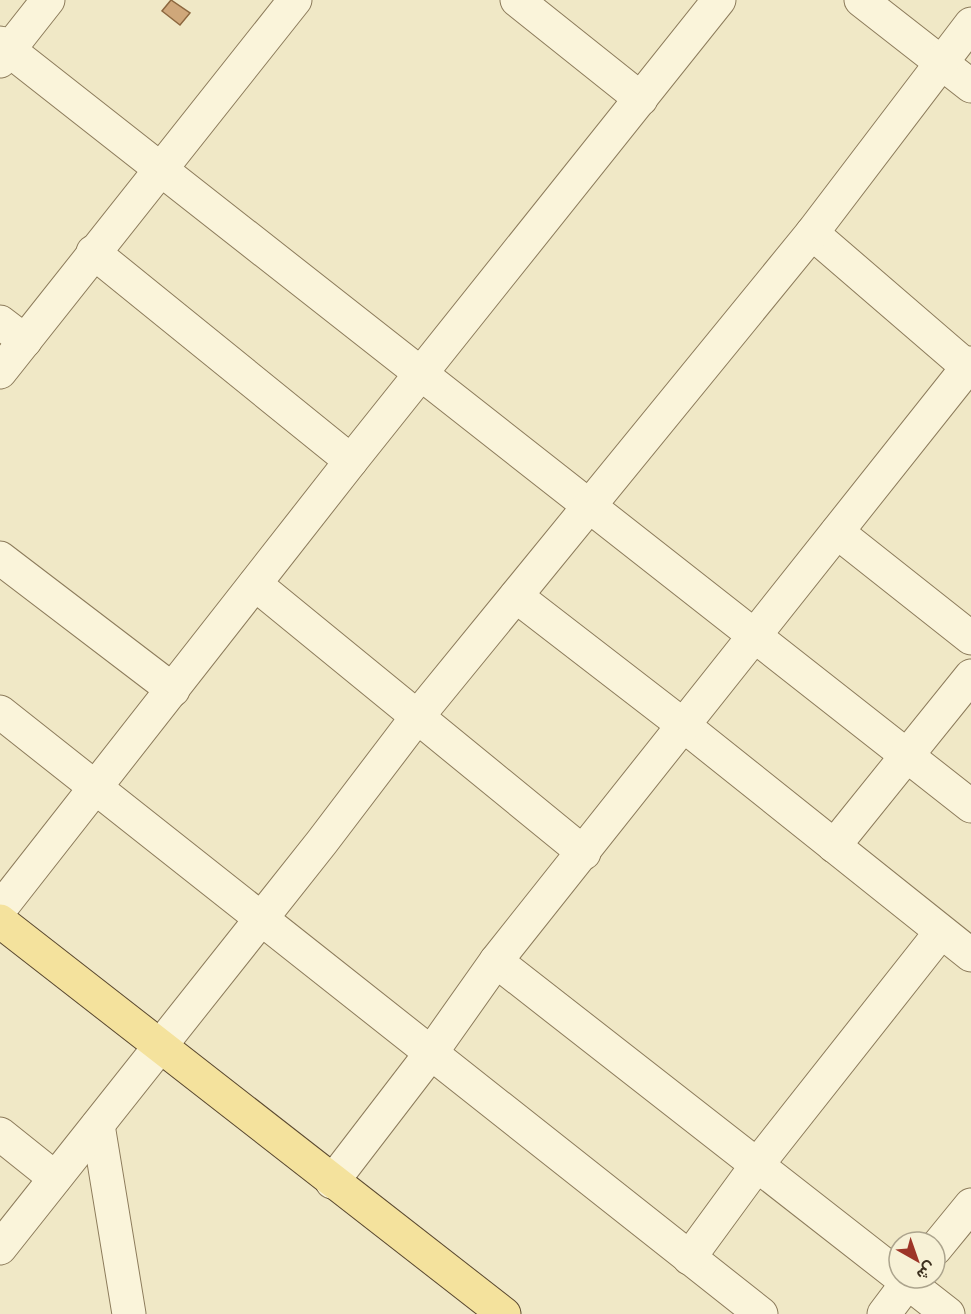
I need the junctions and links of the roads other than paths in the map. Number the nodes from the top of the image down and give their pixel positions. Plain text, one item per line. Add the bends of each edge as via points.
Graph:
1 (48, 0) edge
2 (295, 0) edge
3 (517, 0) edge
4 (719, 0) edge
5 (861, 0) edge
6 (971, 24) edge
7 (3, 51) edge
8 (941, 63) junction
9 (971, 86) edge
10 (641, 99) junction
11 (160, 170) junction
12 (812, 233) junction
13 (93, 252) junction
14 (12, 332) edge
15 (970, 367) edge
16 (0, 372) edge
17 (422, 375) junction
18 (351, 461) junction
19 (589, 506) junction
20 (837, 532) junction
21 (0, 558) edge
22 (255, 584) junction
23 (516, 596) junction
24 (755, 636) junction
25 (971, 638) edge
26 (971, 676) edge
27 (173, 690) junction
28 (0, 712) edge
29 (417, 717) junction
30 (683, 725) junction
31 (907, 755) junction
32 (96, 788) junction
33 (971, 806) edge
34 (834, 846) junction
35 (584, 853) junction
36 (0, 909) edge
37 (261, 919) junction
38 (0, 921) edge
39 (941, 932) junction
40 (971, 955) edge
41 (496, 961) junction
42 (160, 1047) junction
43 (430, 1053) junction
44 (98, 1125) junction
45 (0, 1134) edge
46 (756, 1166) junction
47 (55, 1178) junction
48 (332, 1182) junction
49 (971, 1205) edge
50 (947, 1234) edge
51 (0, 1248) edge
52 (689, 1258) junction
53 (887, 1265) edge
54 (898, 1290) edge
55 (919, 1290) edge
56 (129, 1314) edge
57 (504, 1314) edge
58 (761, 1314) edge
59 (884, 1314) edge
60 (948, 1314) edge

1 - 7 street
2 - 11 street
3 - 10 street
4 - 10 street
5 - 8 street
6 - 8 street
7 - 11 street
8 - 9 street
8 - 12 street
10 - 17 street
11 - 13 street
11 - 17 street
12 - 15 street
12 - 19 street
13 - 14 street
13 - 18 street
14 - 16 street
15 - 20 street
17 - 18 street
17 - 19 street
18 - 22 street
19 - 23 street
19 - 24 street
20 - 24 street
20 - 25 street
21 - 27 street
22 - 27 street
22 - 29 street
23 - 29 street
23 - 30 street
24 - 30 street
24 - 31 street
26 - 31 street
27 - 32 street
28 - 32 street
29 - 35 street
29 - 37 street
30 - 34 street
30 - 35 street
31 - 33 street
31 - 34 street
32 - 36 street
32 - 37 street
34 - 39 street
35 - 41 street
37 - 42 street
37 - 43 street
38 - 42 main road
39 - 40 street
39 - 46 street
41 - 43 street
41 - 46 street
42 - 44 street
42 - 48 main road
43 - 48 street
43 - 52 street
44 - 47 street
44 - 56 street
45 - 47 street
46 - 52 street
46 - 53 street
47 - 51 street
48 - 57 main road
49 - 50 street
52 - 58 street
54 - 59 street
55 - 60 street

